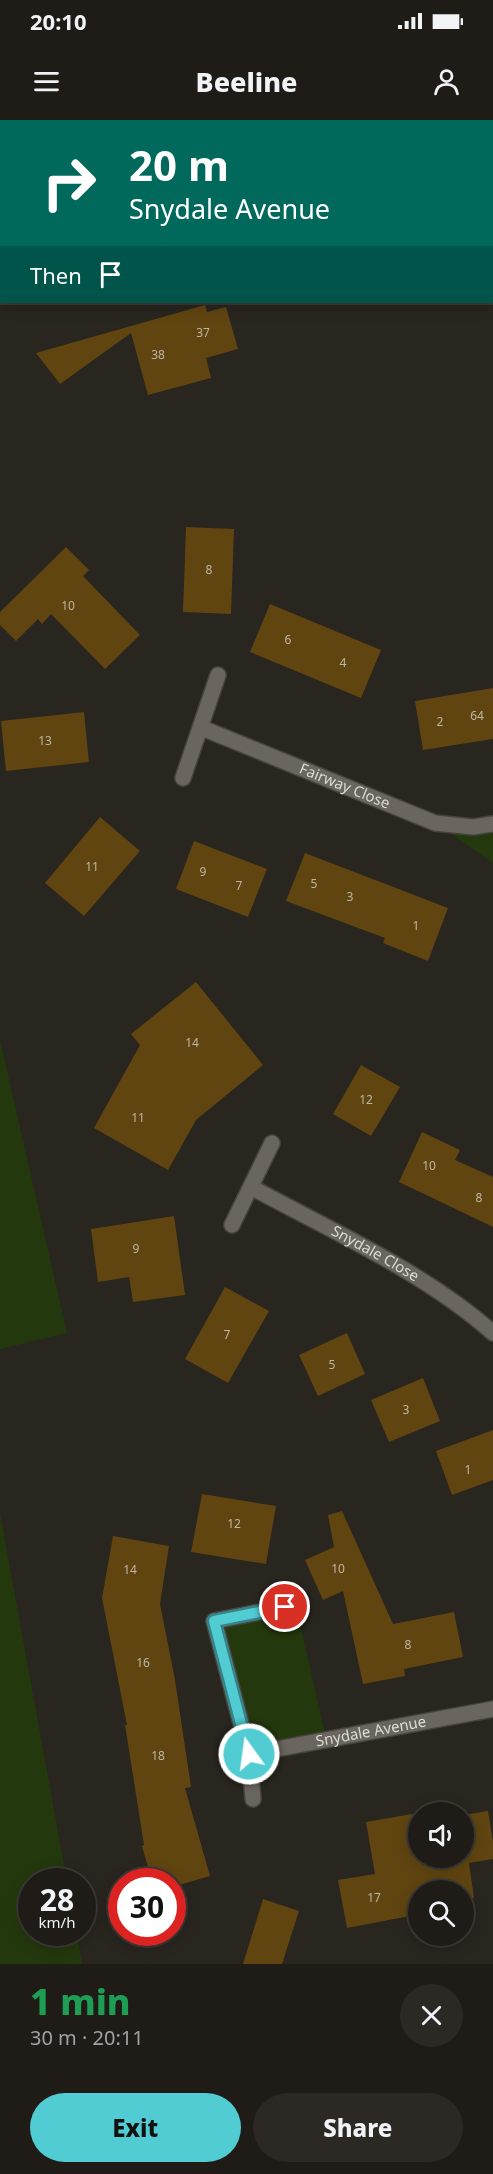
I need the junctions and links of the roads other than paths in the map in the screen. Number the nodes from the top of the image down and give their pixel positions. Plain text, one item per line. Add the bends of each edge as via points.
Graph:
1 (218, 675) dead end
2 (202, 728) junction
3 (183, 778) dead end
4 (493, 824) edge
5 (272, 1143) dead end
6 (251, 1187) junction
7 (232, 1225) dead end
8 (493, 1333) edge
9 (285, 1607) dead end
10 (493, 1709) edge
11 (249, 1754) junction
12 (253, 1800) dead end

1 - 2 street
2 - 3 street
2 - 4 street, Fairway Close via 435,823 472,827
5 - 6 street
6 - 7 street
6 - 8 street, Snydale Close via 394,1264
9 - 11 street via 214,1621
10 - 11 street, Snydale Avenue
11 - 12 street

